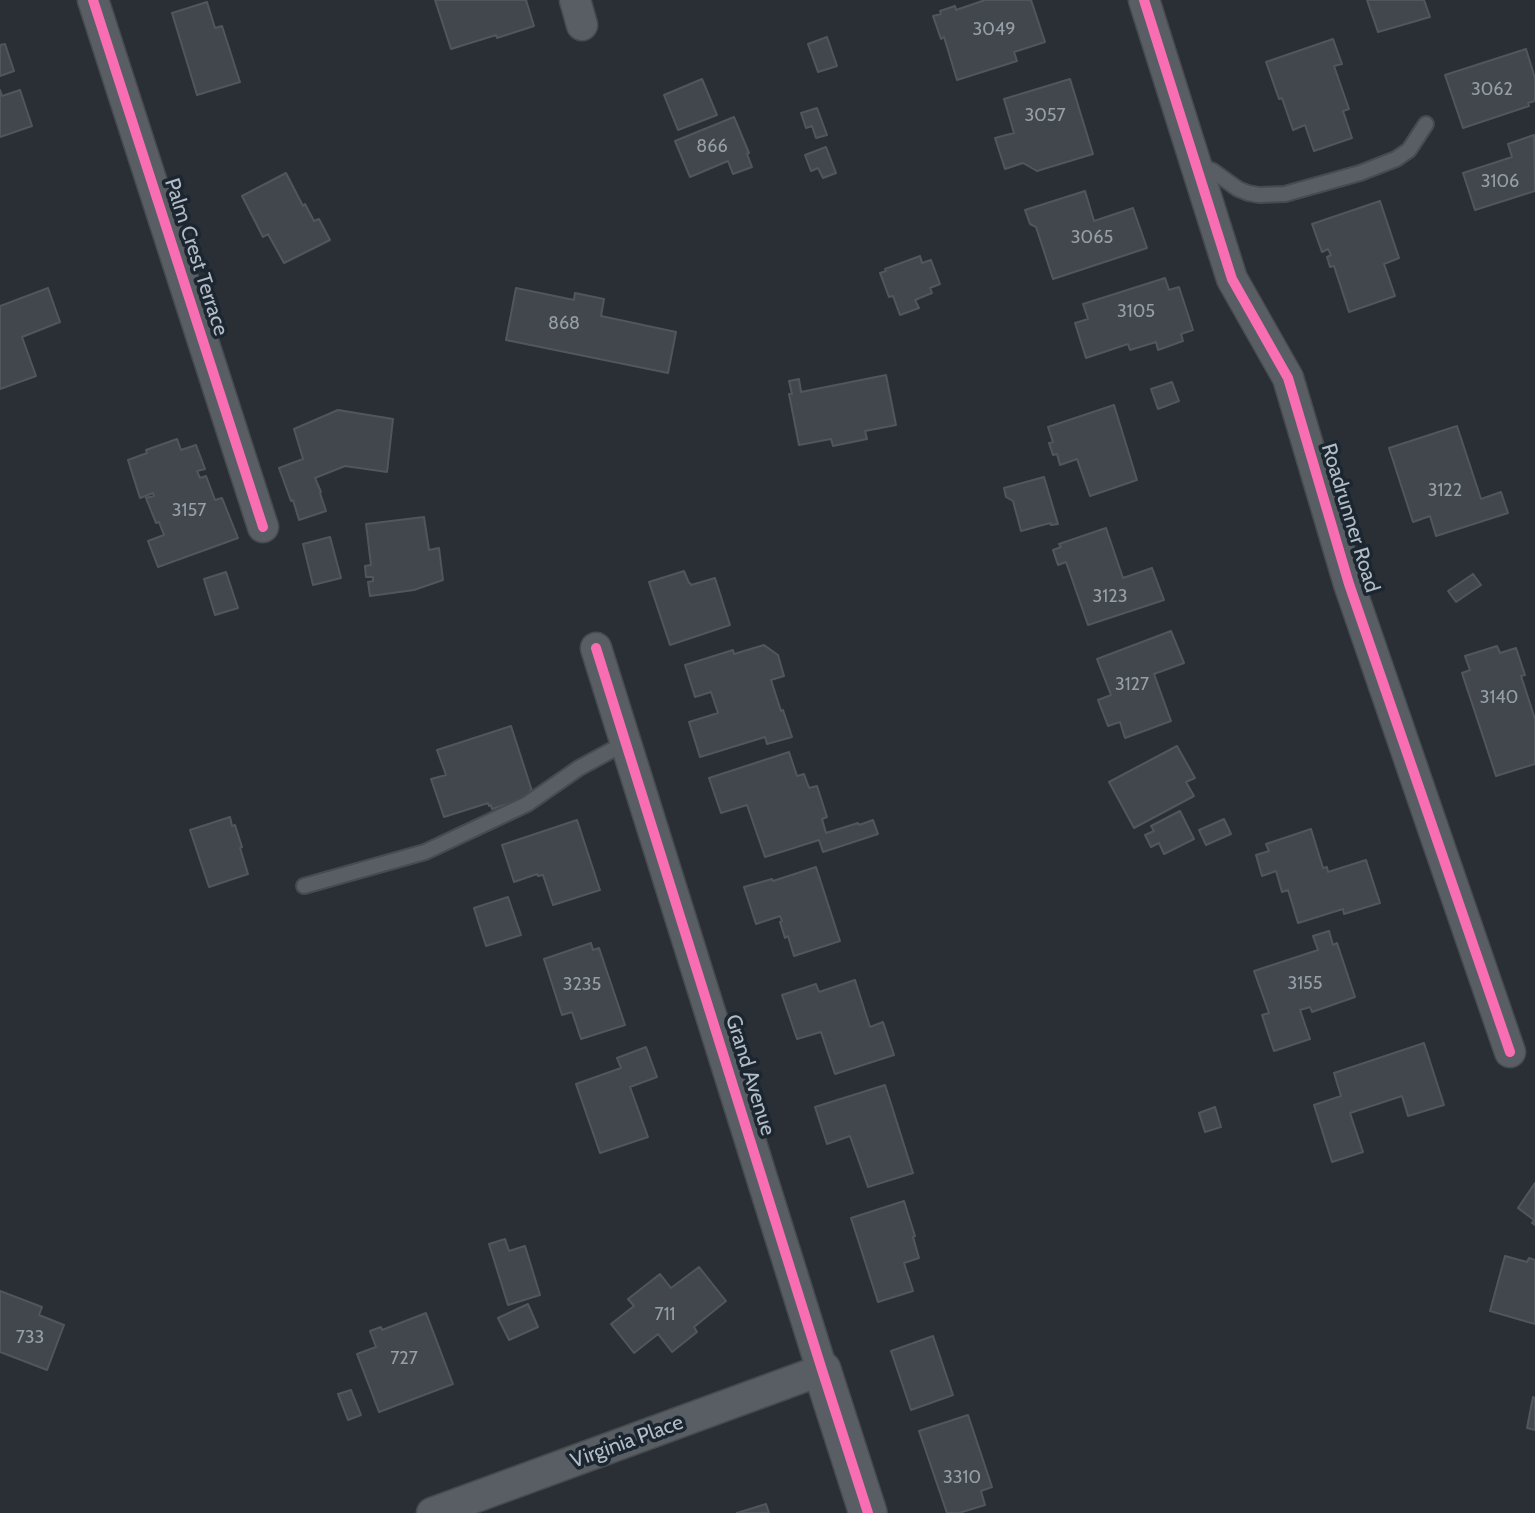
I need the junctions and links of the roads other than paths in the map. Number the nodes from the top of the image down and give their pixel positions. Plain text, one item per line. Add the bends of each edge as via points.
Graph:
1 (93, 0) edge
2 (1144, 0) edge
3 (1426, 124) dead end
4 (1196, 163) junction
5 (263, 527) dead end
6 (596, 648) dead end
7 (625, 743) junction
8 (304, 886) dead end
9 (1510, 1052) dead end
10 (822, 1370) junction
11 (432, 1513) edge
12 (868, 1513) edge

1 - 5 street, Palm Crest Terrace
2 - 4 street, Roadrunner Road
3 - 4 lane via 1409,150 1396,159 1285,194 1248,193
4 - 9 street, Roadrunner Road via 1232,279 1288,378 1349,584
6 - 7 street, Grand Avenue
7 - 8 lane via 527,804 425,852
7 - 10 street, Grand Avenue
10 - 11 street, Virginia Place
10 - 12 street, Grand Avenue

